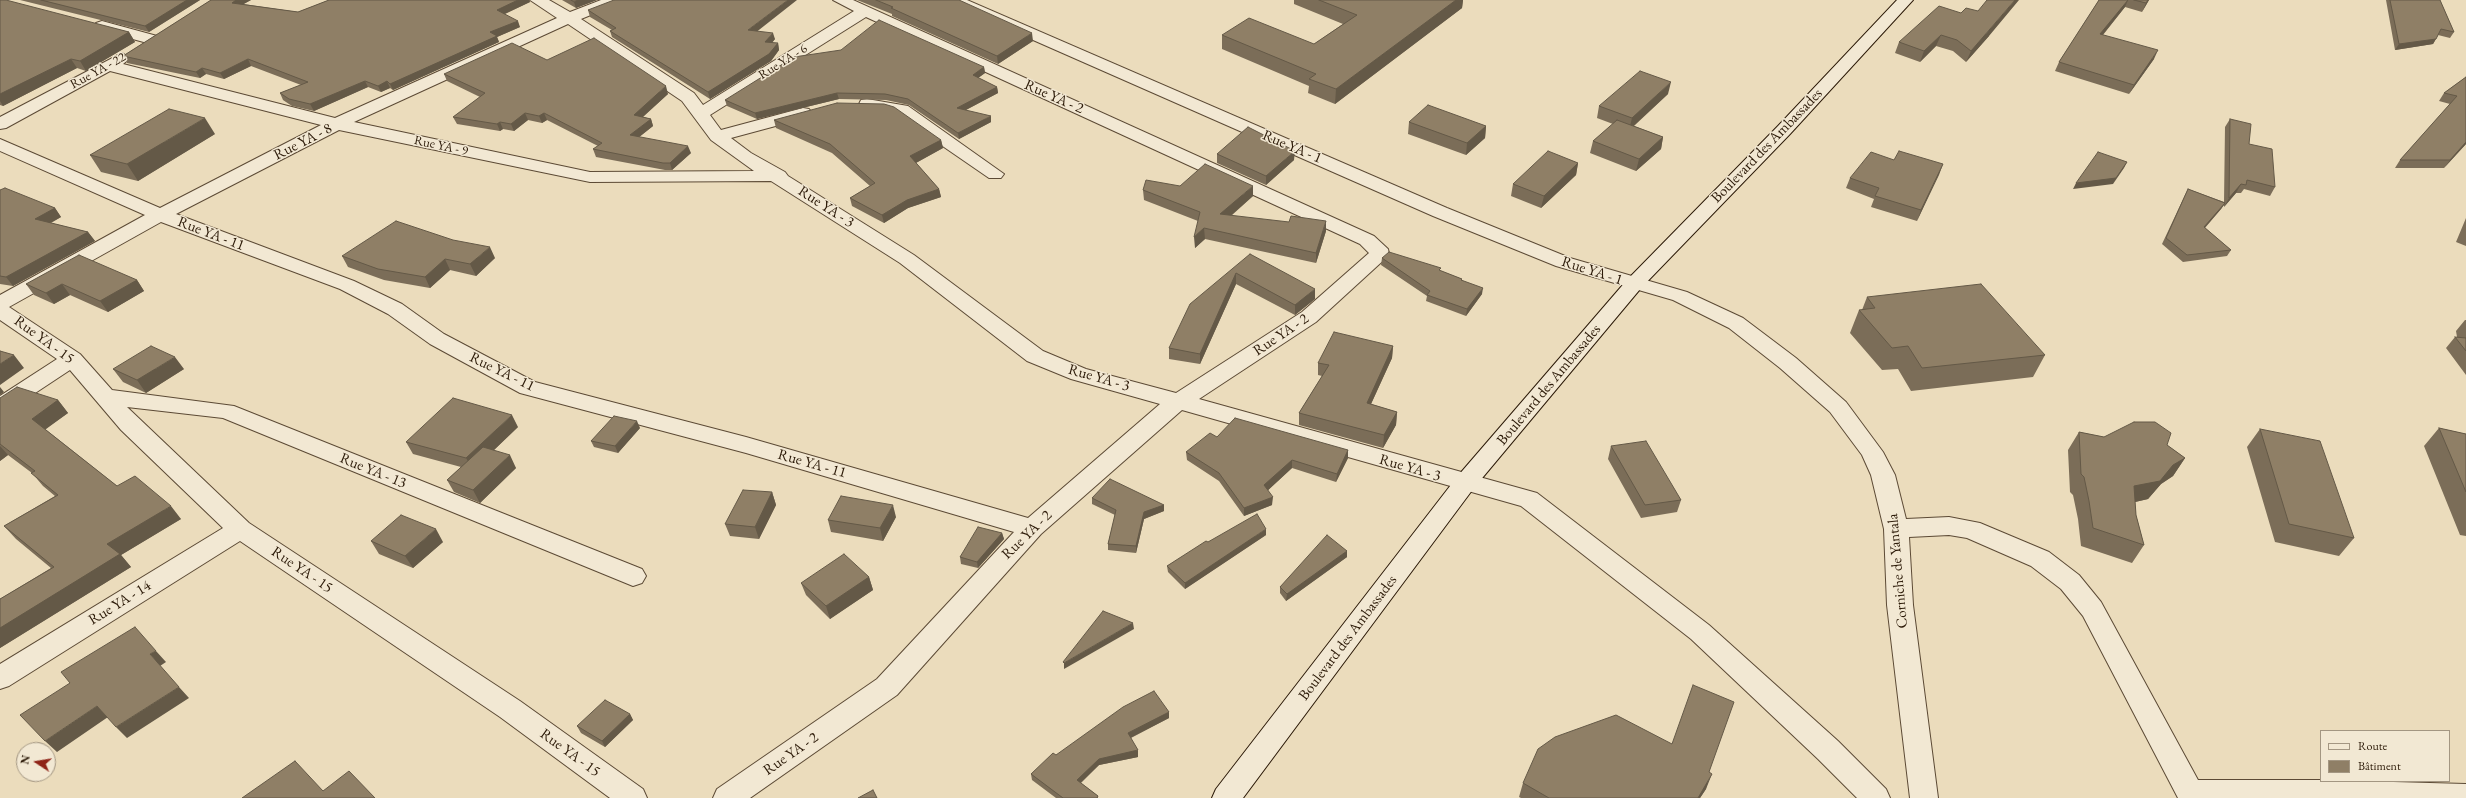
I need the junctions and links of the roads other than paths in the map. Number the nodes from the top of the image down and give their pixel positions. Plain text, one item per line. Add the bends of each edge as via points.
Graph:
1 (538, 0) edge
2 (615, 0) edge
3 (841, 0) edge
4 (954, 0) edge
5 (1905, 0) edge
6 (865, 11) junction
7 (569, 18) junction
8 (85, 22) edge
9 (110, 66) junction
10 (854, 105) edge
11 (817, 110) edge
12 (702, 114) junction
13 (0, 124) edge
14 (337, 124) junction
15 (717, 136) junction
16 (0, 144) edge
17 (995, 174) dead end
18 (778, 176) junction
19 (160, 215) junction
20 (1634, 284) junction
21 (0, 303) edge
22 (0, 310) edge
23 (72, 359) junction
24 (106, 397) junction
25 (1178, 402) junction
26 (0, 406) edge
27 (1465, 484) junction
28 (1032, 528) junction
29 (240, 529) junction
30 (1896, 529) junction
31 (633, 576) dead end
32 (0, 678) edge
33 (2192, 796) edge
34 (2466, 797) edge
35 (633, 798) edge
36 (727, 798) edge
37 (1226, 798) edge
38 (1876, 798) edge
39 (1924, 798) edge

1 - 7 street, Rue YA - 3
2 - 7 street, Rue YA - 8
3 - 6 street, Rue YA - 2
4 - 20 street, Rue YA - 1 via 1440,212 1563,262
5 - 20 street, Boulevard des Ambassades via 1784,130
6 - 12 street, Rue YA - 6
6 - 25 street, Rue YA - 2 via 1360,237 1378,249 1376,258 1309,317
7 - 12 street, Rue YA - 3 via 688,96
7 - 14 street, Rue YA - 8
8 - 9 street, Rue YA - 22 via 157,35
9 - 13 street, Rue YA - 22
9 - 14 street, Rue YA - 9
10 - 17 street via 886,106 902,110
11 - 15 street
12 - 15 street, Rue YA - 3
14 - 18 street, Rue YA - 9 via 590,177
14 - 19 street, Rue YA - 8
15 - 18 street, Rue YA - 3 via 745,157
16 - 19 street, Rue YA - 11
18 - 25 street, Rue YA - 3 via 907,259 1035,356 1079,374
19 - 21 street, Rue YA - 8
19 - 28 street, Rue YA - 11 via 347,285 395,309 437,339 528,388 746,445
20 - 27 street, Boulevard des Ambassades
20 - 30 street, Corniche de Yantala via 1680,296 1736,323 1788,363 1838,407 1872,452 1883,475
22 - 23 street, Rue YA - 15
23 - 24 street, Rue YA - 15
23 - 26 street
24 - 29 street, Rue YA - 15 via 129,424
24 - 31 street, Rue YA - 13 via 226,411
25 - 27 street, Rue YA - 3
25 - 28 street, Rue YA - 2
27 - 37 street, Boulevard des Ambassades
27 - 38 street, Rue YA - 3 via 1529,499 1700,632
28 - 36 street, Rue YA - 2 via 887,687
29 - 32 street, Rue YA - 14
29 - 35 street, Rue YA - 15 via 510,709
30 - 33 street via 1950,526 1971,529 2040,559 2070,582 2092,609
30 - 39 street, Corniche de Yantala via 1900,605
33 - 34 street via 2349,793

